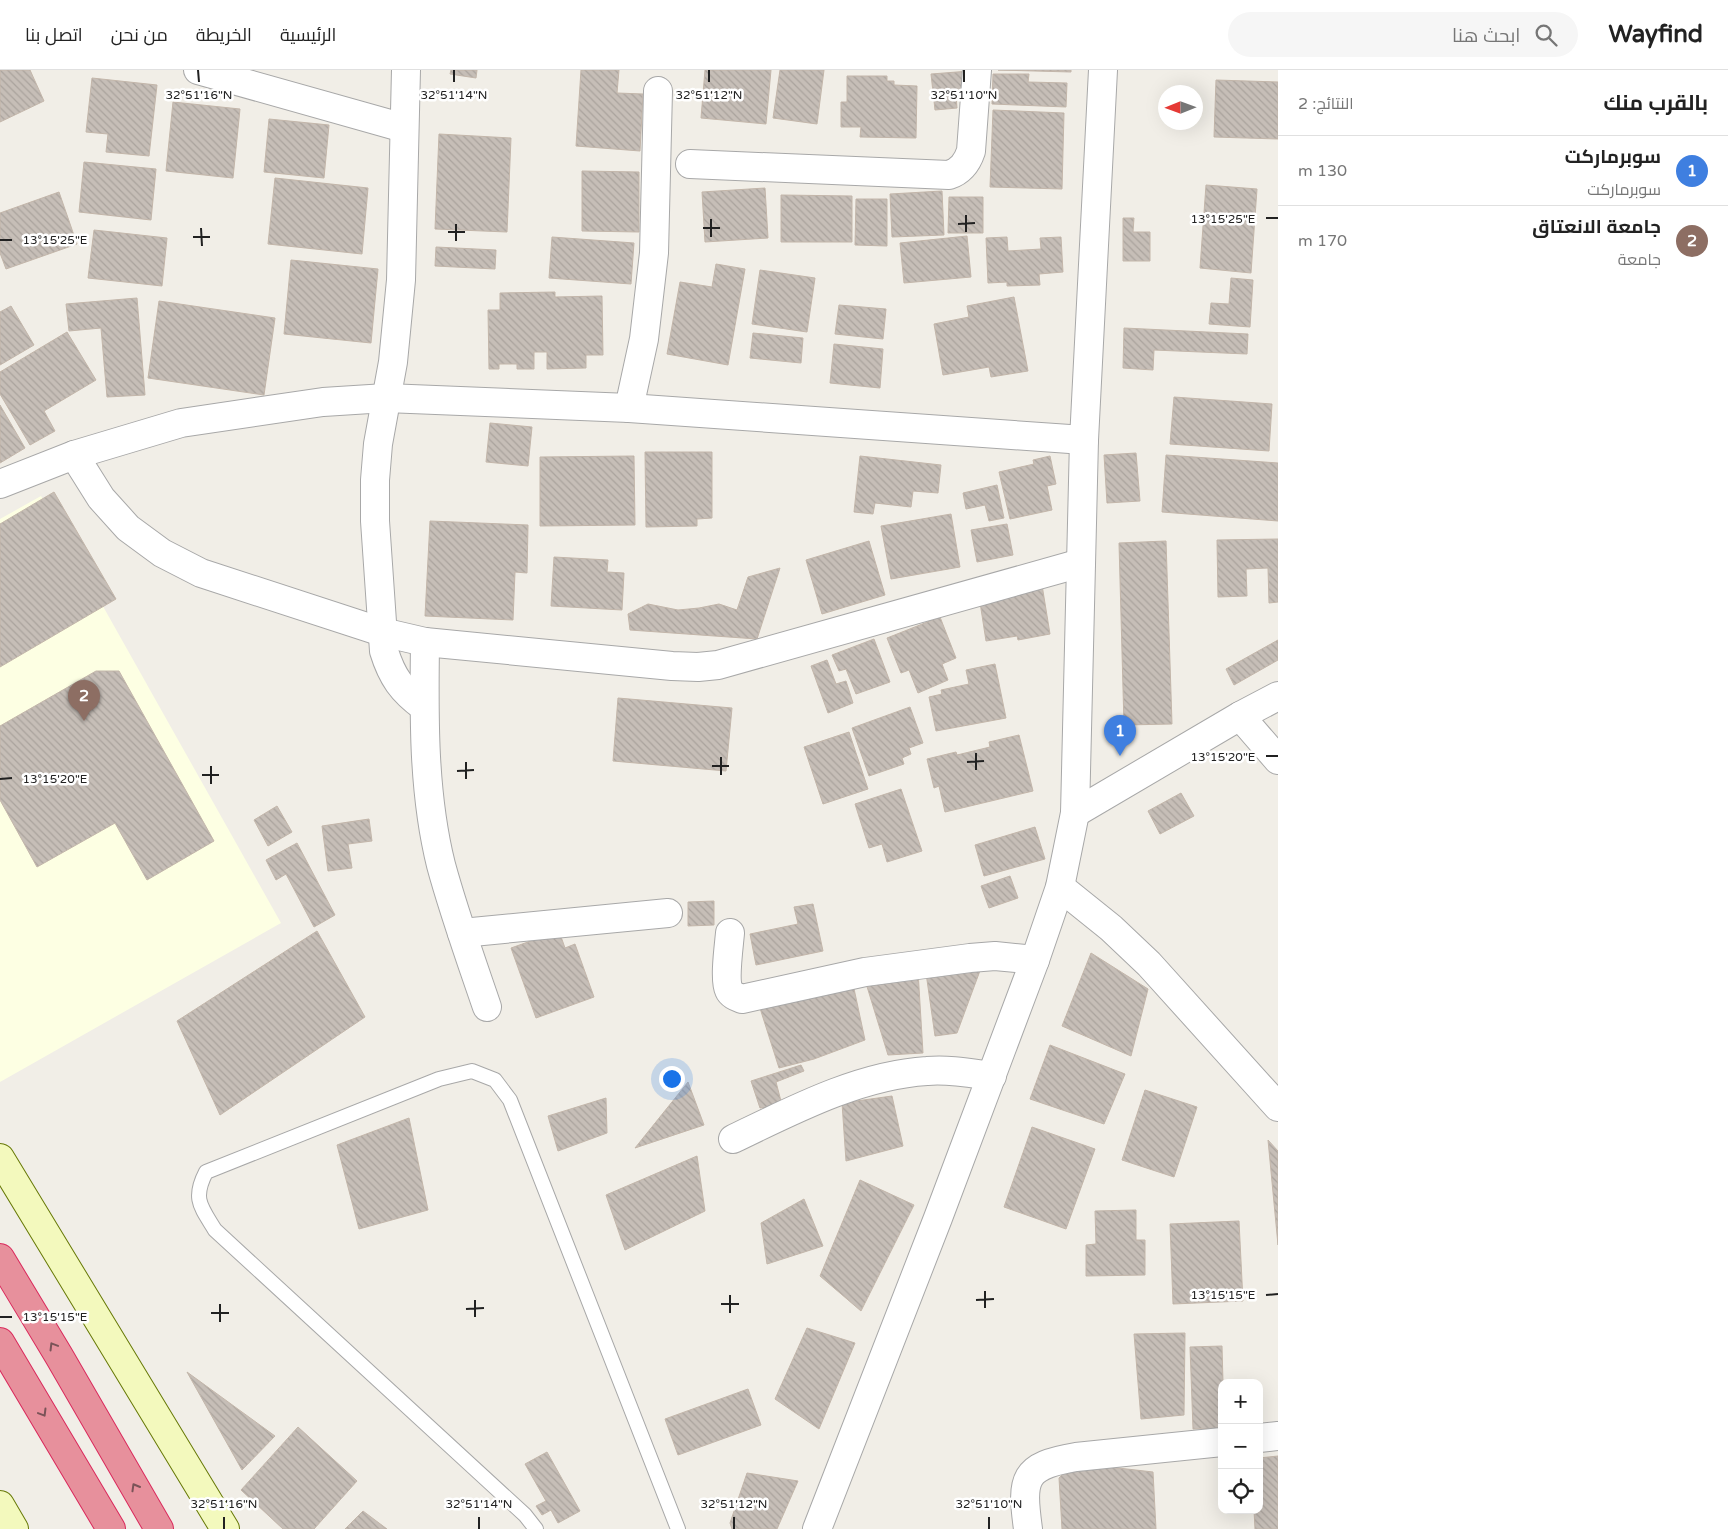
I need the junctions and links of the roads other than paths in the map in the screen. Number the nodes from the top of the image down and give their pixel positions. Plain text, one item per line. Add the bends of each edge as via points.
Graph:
1 (198, 70) edge
2 (406, 70) edge
3 (977, 70) edge
4 (1102, 70) edge
5 (658, 91) dead end
6 (404, 128) junction
7 (690, 164) dead end
8 (386, 398) junction
9 (629, 408) junction
10 (1084, 440) junction
11 (74, 455) junction
12 (0, 484) edge
13 (1081, 563) junction
14 (382, 632) junction
15 (425, 642) junction
16 (1278, 696) edge
17 (424, 707) junction
18 (1240, 716) junction
19 (1278, 760) edge
20 (1075, 813) junction
21 (1060, 887) junction
22 (668, 913) dead end
23 (462, 933) junction
24 (730, 933) dead end
25 (1035, 960) junction
26 (487, 1007) dead end
27 (992, 1076) junction
28 (1278, 1107) edge
29 (733, 1139) dead end
30 (0, 1158) edge
31 (0, 1258) edge
32 (0, 1342) edge
33 (1278, 1436) edge
34 (1263, 1438) edge
35 (1218, 1442) edge
36 (0, 1504) edge
37 (14, 1529) edge
38 (111, 1529) edge
39 (159, 1529) edge
40 (225, 1529) edge
41 (536, 1529) edge
42 (678, 1529) edge
43 (817, 1529) edge
44 (1028, 1529) edge

1 - 6 street
2 - 6 street
3 - 7 street via 971,151 968,160 956,173
4 - 10 street
5 - 9 street via 654,253 644,339
6 - 8 street via 401,280
8 - 9 street
8 - 11 street via 323,402 181,423
8 - 14 street via 378,444 374,521
9 - 10 street
10 - 13 street
11 - 12 street
11 - 14 street via 102,498 128,528 162,553 201,572
13 - 15 street via 718,665 672,666
13 - 20 street
14 - 15 street
14 - 17 street via 384,651 398,684
15 - 17 street
16 - 18 street
17 - 23 street via 430,800 441,864
18 - 19 street
18 - 20 street
20 - 21 street
21 - 25 street
21 - 28 street via 1150,964
22 - 23 street
23 - 26 street
24 - 25 street via 727,981 734,996 742,999 865,972 970,958 995,956
25 - 27 street
27 - 29 street via 927,1071 885,1077 816,1101
27 - 43 street
30 - 40 street
39 -> 31 highway
32 -> 38 highway
33 - 34 street
35 - 44 street via 1076,1457 1056,1460 1037,1468 1025,1484
36 - 37 street
41 - 42 lane via 525,1515 215,1230 199,1204 200,1184 206,1172 439,1079 472,1071 495,1080 510,1100

